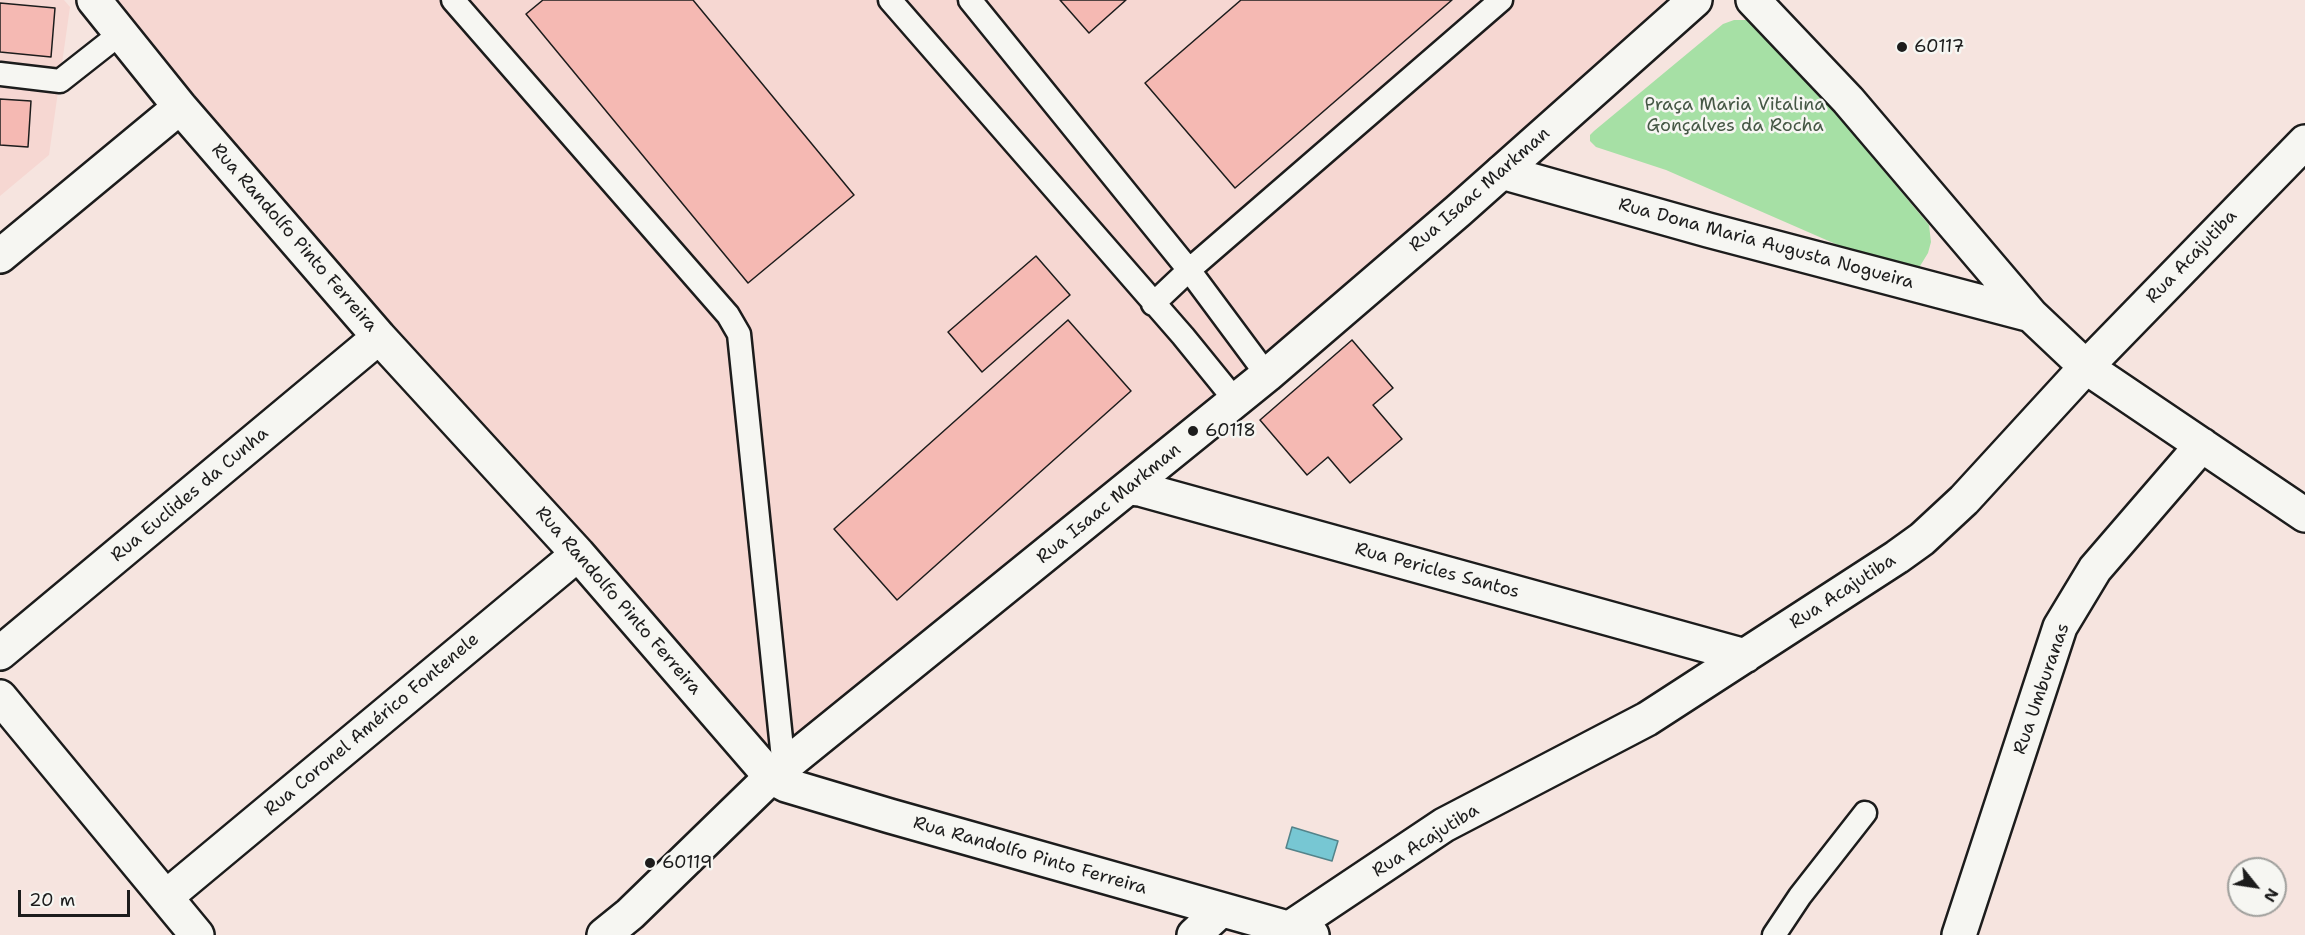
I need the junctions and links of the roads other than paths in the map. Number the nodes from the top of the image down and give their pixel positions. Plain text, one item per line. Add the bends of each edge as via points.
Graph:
1 (94, 0) edge
2 (453, 0) edge
3 (890, 0) edge
4 (970, 0) edge
5 (1501, 0) edge
6 (1695, 0) edge
7 (1753, 0) edge
8 (121, 33) junction
9 (0, 74) edge
10 (180, 107) junction
11 (2305, 142) edge
12 (1502, 172) junction
13 (0, 256) edge
14 (1189, 270) junction
15 (1153, 304) junction
16 (2031, 315) junction
17 (380, 337) junction
18 (2086, 367) junction
19 (1267, 375) junction
20 (1235, 400) junction
21 (2202, 445) junction
22 (1129, 488) junction
23 (2305, 515) edge
24 (578, 554) junction
25 (0, 653) edge
26 (1744, 656) junction
27 (0, 697) edge
28 (777, 773) junction
29 (1865, 813) dead end
30 (166, 897) junction
31 (1221, 910) junction
32 (1301, 932) edge
33 (197, 935) edge
34 (603, 935) edge
35 (1194, 935) edge
36 (1774, 935) edge
37 (1959, 935) edge

1 - 8 street, Rua Randolfo Pinto Ferreira
2 - 28 lane via 728,315 739,334
3 - 15 lane
4 - 14 lane
5 - 14 lane
6 - 12 street, Rua Isaac Markman
7 - 16 street, Rua Dona Maria Augusta Nogueira via 1848,100
8 - 9 lane via 60,81
8 - 10 street, Rua Randolfo Pinto Ferreira
10 - 13 street
10 - 17 street, Rua Randolfo Pinto Ferreira
11 - 18 street, Rua Acajutiba
12 - 16 street, Rua Dona Maria Augusta Nogueira
12 - 19 street, Rua Isaac Markman
14 - 15 lane
14 - 19 lane
15 - 20 lane
16 - 18 street, Rua Dona Maria Augusta Nogueira
17 - 24 street, Rua Randolfo Pinto Ferreira
17 - 25 street, Rua Euclides da Cunha
18 - 21 street, Rua Dona Maria Augusta Nogueira
18 - 26 street, Rua Acajutiba via 1964,500 1922,538
19 - 20 street, Rua Isaac Markman
20 - 22 street, Rua Isaac Markman
21 - 23 street, Rua Dona Maria Augusta Nogueira
21 - 37 street, Rua Umburanas via 2095,569 2061,627
22 - 26 street, Rua Pericles Santos
22 - 28 street, Rua Isaac Markman
24 - 28 street, Rua Randolfo Pinto Ferreira
24 - 30 street, Rua Coronel Américo Fontenele
26 - 32 street, Rua Acajutiba via 1647,719 1444,825
27 - 30 street
28 - 31 street, Rua Randolfo Pinto Ferreira via 786,785
28 - 34 street, Rua Isaac Markman via 630,914
29 - 36 lane
30 - 33 street
31 - 32 street, Rua Randolfo Pinto Ferreira
31 - 35 street

